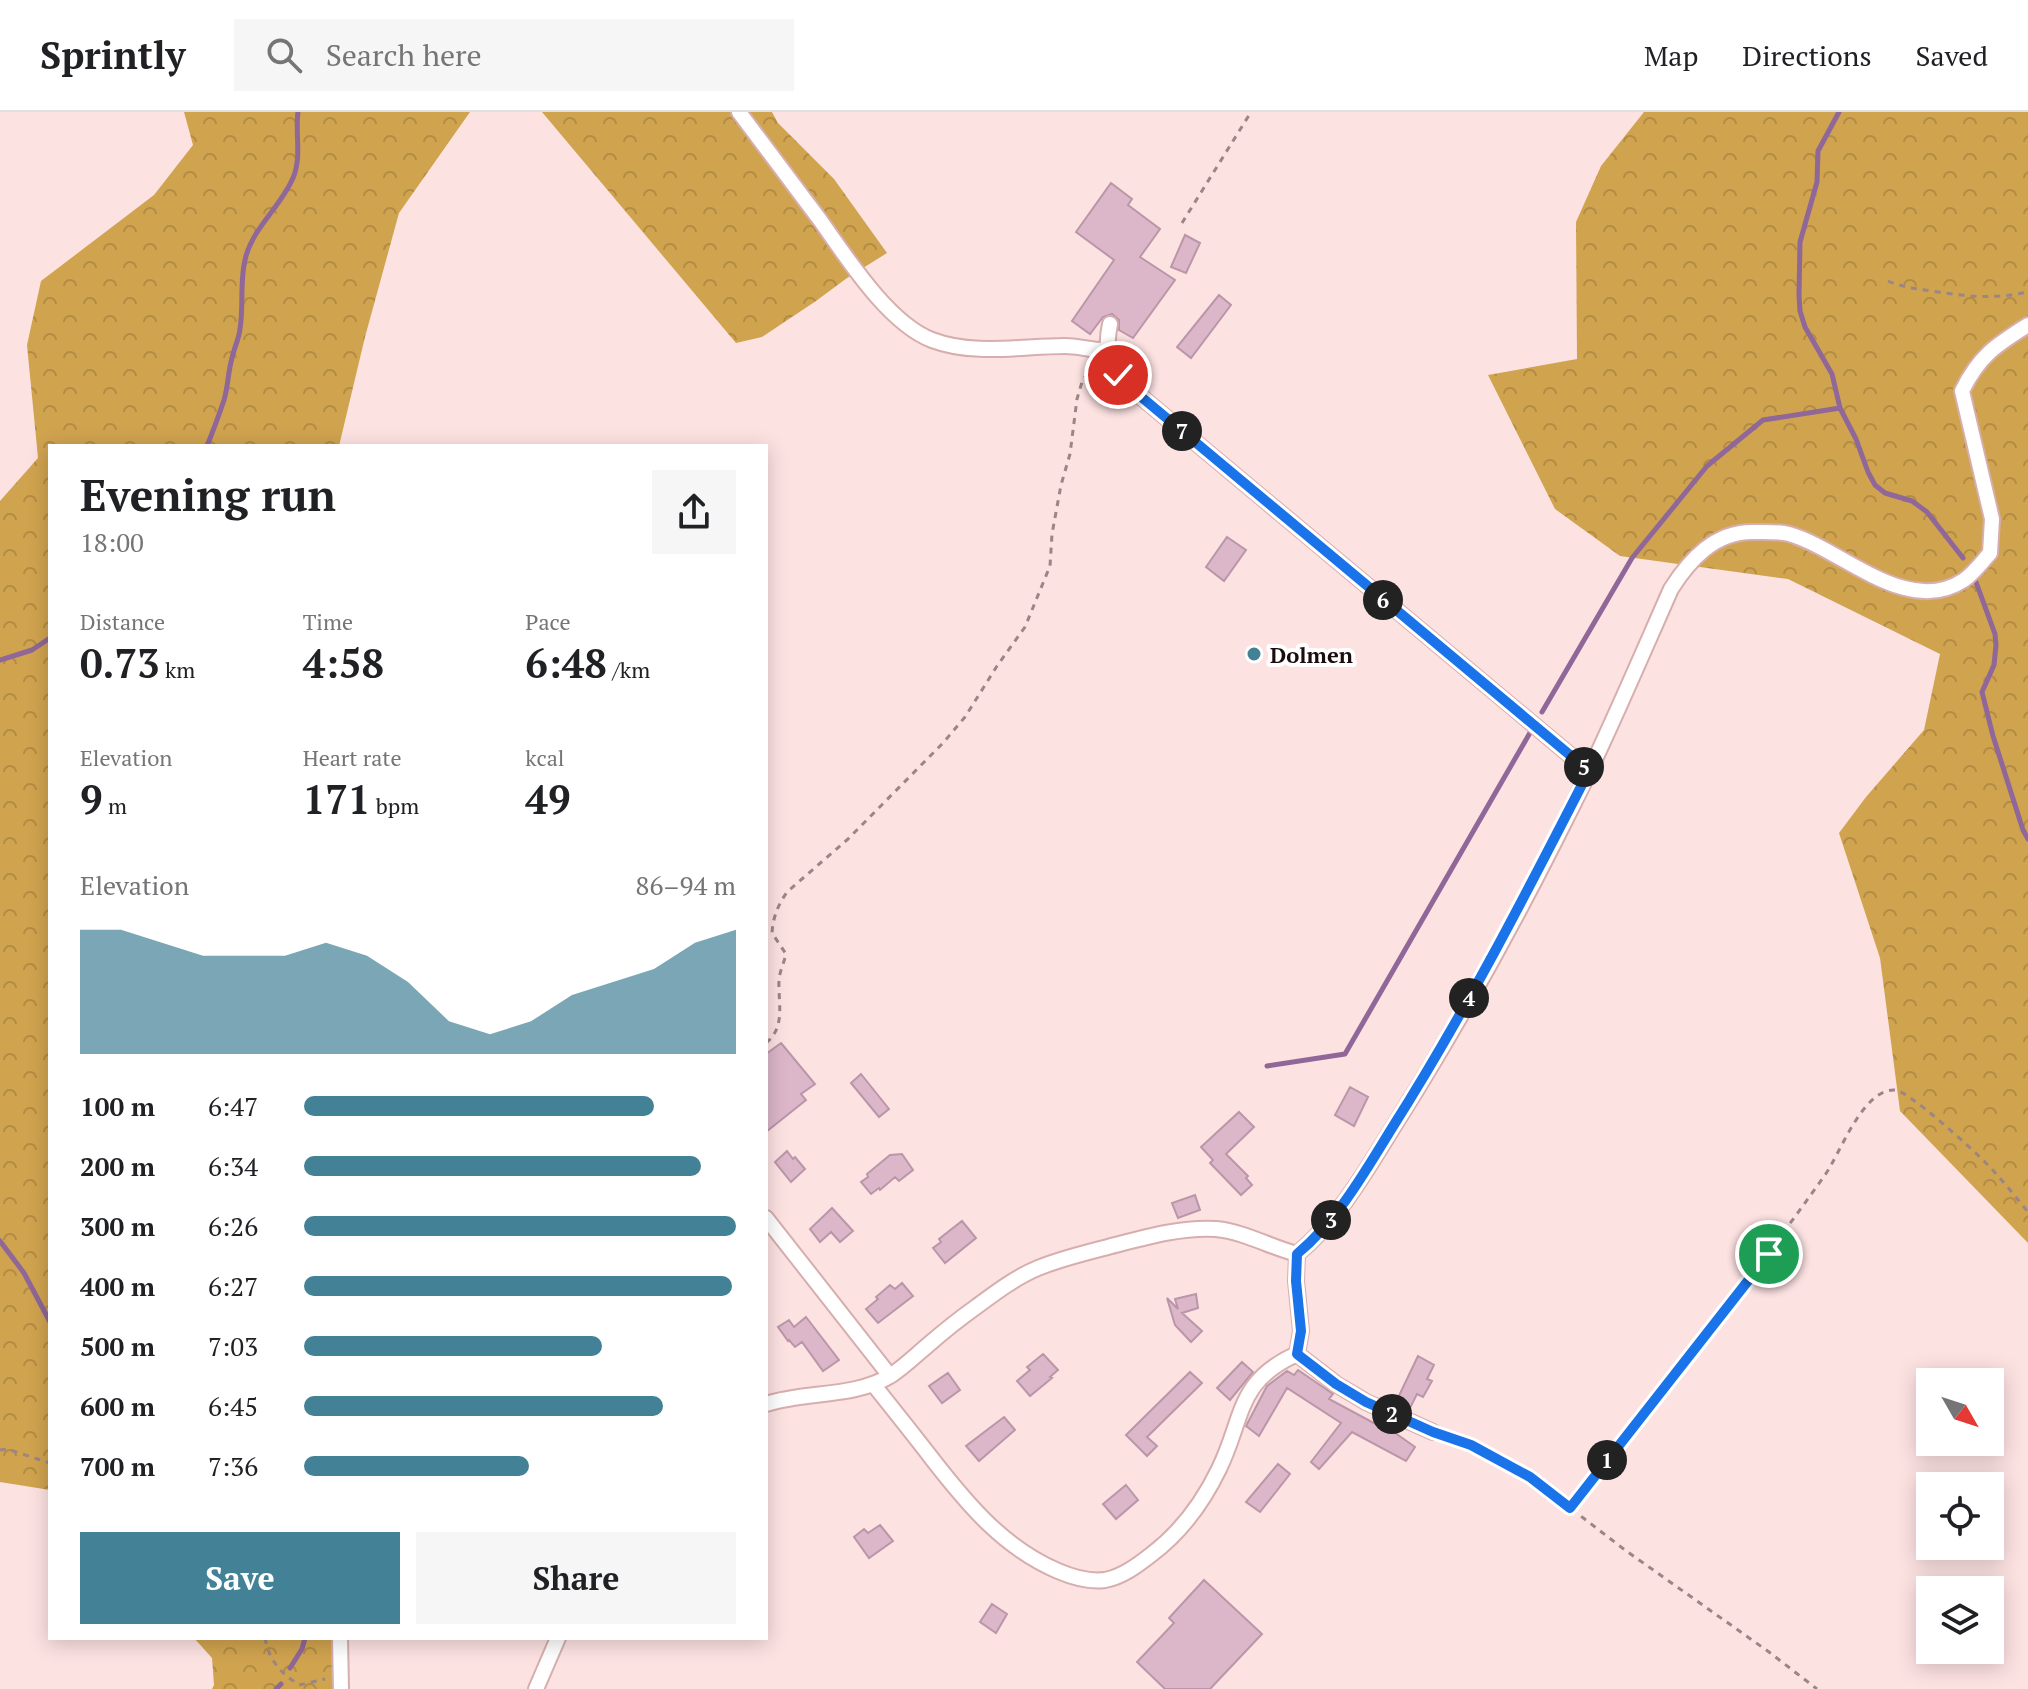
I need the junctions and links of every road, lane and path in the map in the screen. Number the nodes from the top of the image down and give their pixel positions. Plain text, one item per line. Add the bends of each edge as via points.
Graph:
1 (739, 112) edge
2 (1251, 112) edge
3 (1182, 223) dead end
4 (1888, 281) dead end
5 (2028, 292) edge
6 (1110, 324) dead end
7 (2028, 325) edge
8 (1104, 351) junction
9 (1589, 771) junction
10 (768, 1041) edge
11 (2028, 1212) edge
12 (768, 1221) edge
13 (1297, 1254) junction
14 (1297, 1354) junction
15 (890, 1376) junction
16 (873, 1384) junction
17 (768, 1404) edge
18 (1433, 1432) joint
19 (0, 1450) edge
20 (48, 1462) edge
21 (1570, 1508) junction
22 (266, 1640) edge
23 (340, 1640) edge
24 (557, 1640) edge
25 (341, 1683) edge
26 (536, 1689) edge
27 (1817, 1689) edge

1 - 8 street via 858,272 913,330 960,346
2 - 3 path
4 - 5 path via 1978,298
6 - 8 street
7 - 9 street via 1996,345 1973,369 1962,391 1992,519 1990,553 1978,567 1945,588 1912,590 1790,535 1740,532 1721,538 1695,557 1671,589
8 - 9 street via 1127,385
8 - 10 path via 1077,399 1050,566 1025,627 943,743 787,892 775,911 772,933 786,954 779,980 780,1025
9 - 13 street via 1423,1080 1326,1227
11 - 21 path via 1984,1160 1916,1102 1898,1090 1885,1091 1869,1103 1769,1254
12 - 15 street
13 - 14 street
13 - 15 street via 1239,1234 1201,1229 1158,1234 1066,1258 1036,1269 976,1306
14 - 16 street via 1280,1361 1254,1385 1220,1467 1181,1527 1127,1571 1091,1581 1041,1564 997,1532
14 - 18 street via 1366,1402
15 - 16 street
16 - 17 street
18 - 21 path via 1471,1445 1530,1477
19 - 20 path
21 - 27 path
22 - 25 path via 273,1663 299,1685 329,1677
23 - 25 street
24 - 26 street

